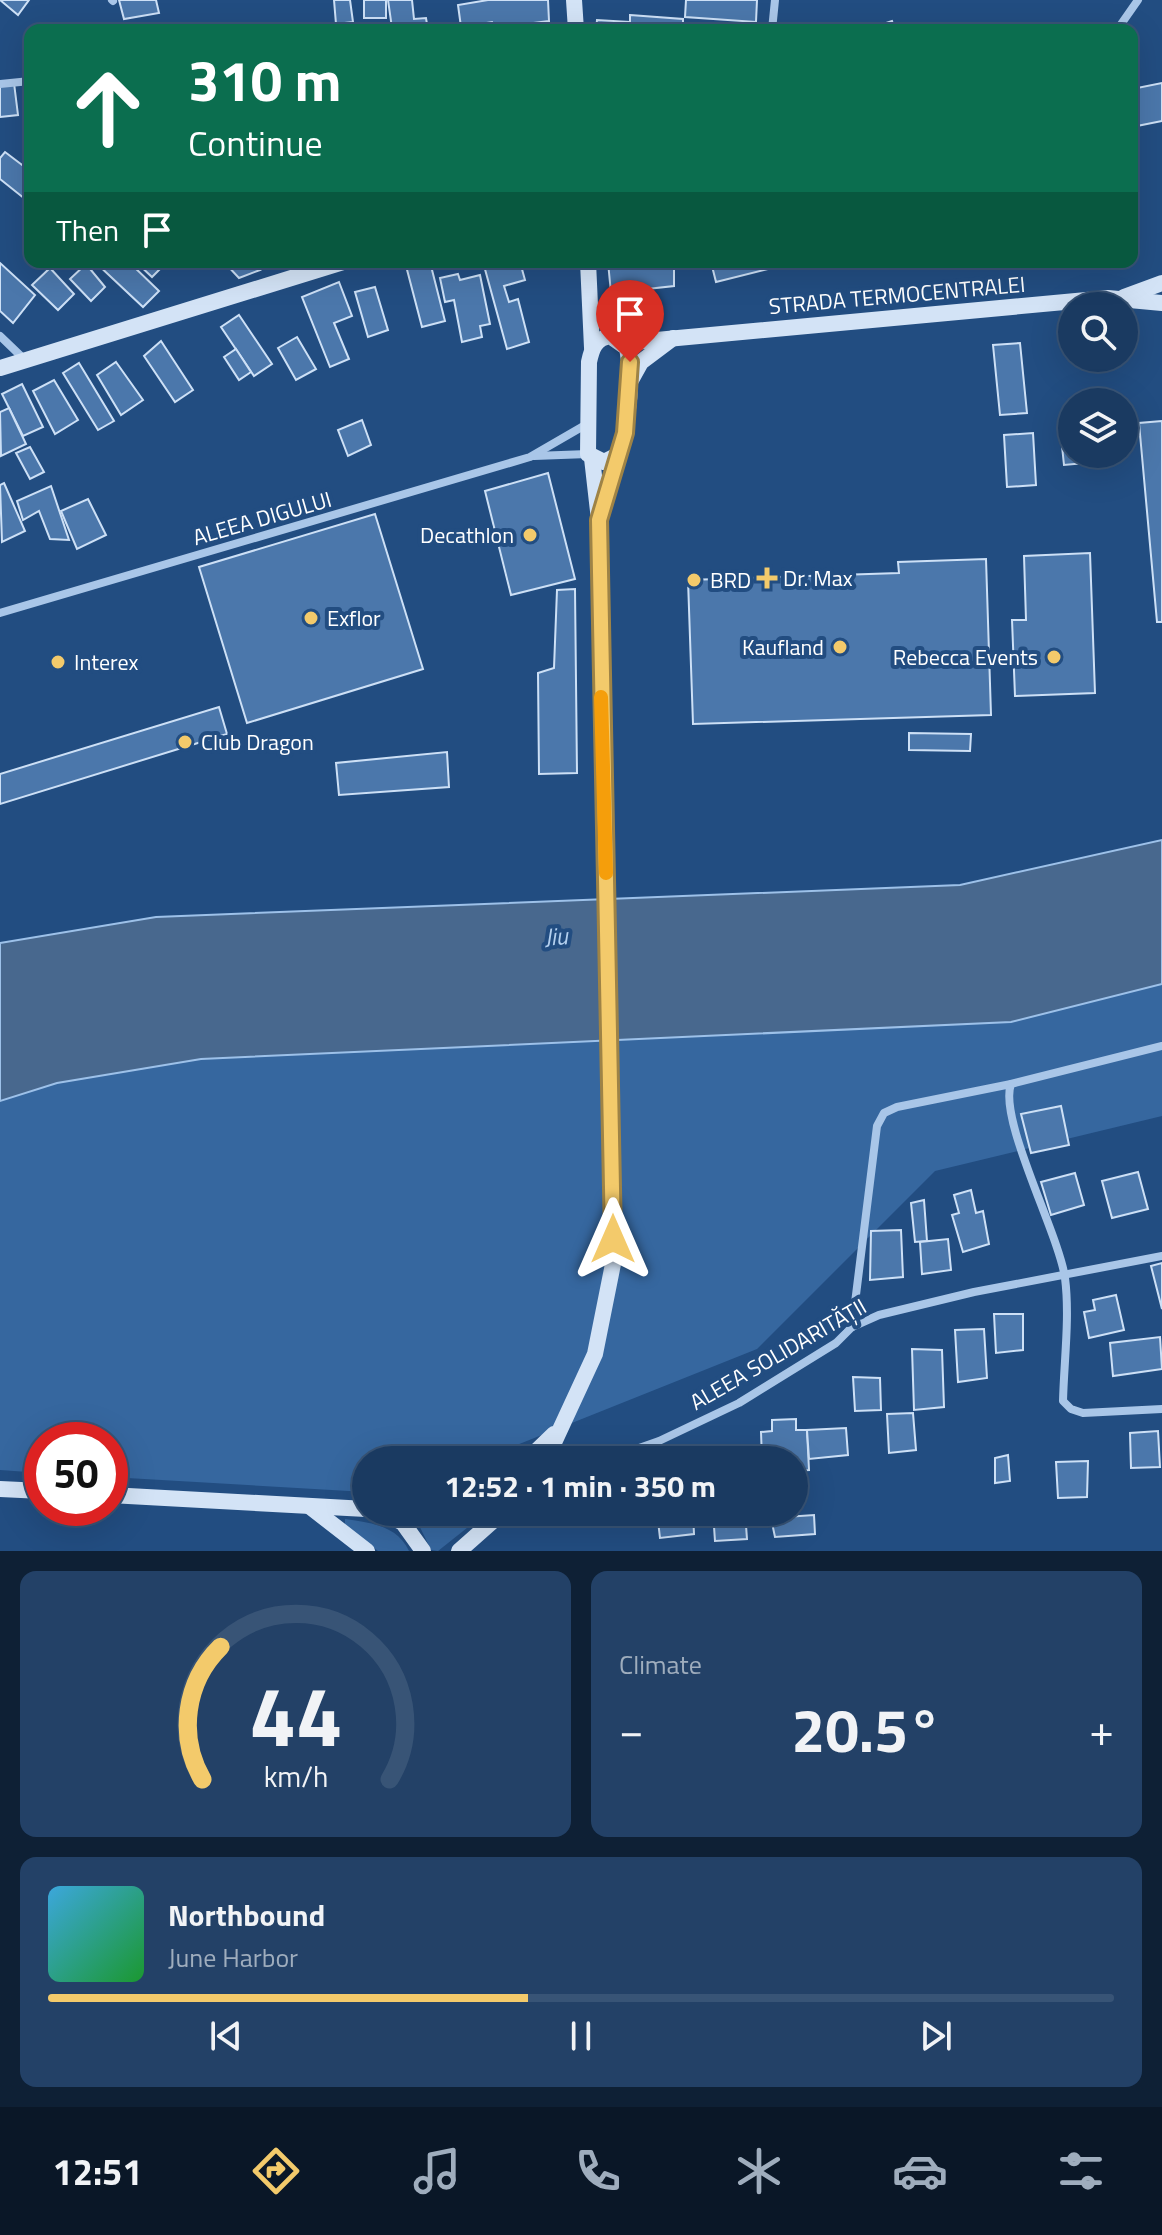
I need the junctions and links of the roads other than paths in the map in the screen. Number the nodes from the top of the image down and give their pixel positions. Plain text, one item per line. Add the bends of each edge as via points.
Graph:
1 (574, 0) edge
2 (775, 0) edge
3 (1138, 0) edge
4 (576, 24) edge
5 (773, 24) edge
6 (1121, 24) edge
7 (24, 82) edge
8 (0, 84) edge
9 (324, 268) edge
10 (588, 268) edge
11 (1162, 283) edge
12 (589, 286) junction
13 (1138, 292) edge
14 (1138, 299) edge
15 (1058, 303) edge
16 (1162, 303) edge
17 (0, 336) edge
18 (674, 338) junction
19 (617, 340) junction
20 (592, 348) junction
21 (25, 360) junction
22 (0, 368) edge
23 (630, 381) junction
24 (587, 424) junction
25 (618, 455) junction
26 (533, 456) junction
27 (590, 456) junction
28 (599, 520) junction
29 (0, 613) edge
30 (1162, 1046) edge
31 (1011, 1084) junction
32 (1162, 1256) edge
33 (1065, 1277) junction
34 (852, 1327) junction
35 (1162, 1409) edge
36 (566, 1421) junction
37 (541, 1446) edge
38 (553, 1446) edge
39 (645, 1446) edge
40 (0, 1489) edge
41 (24, 1490) edge
42 (128, 1496) edge
43 (309, 1506) junction
44 (352, 1508) edge
45 (405, 1526) edge
46 (487, 1526) edge
47 (354, 1546) edge
48 (367, 1551) edge
49 (423, 1551) edge
50 (459, 1551) edge

1 - 4 main road
2 - 5 street
3 - 6 street
7 - 8 street
9 - 21 main road
10 - 12 main road
11 - 13 main road, STRADA TERMOCENTRALEI
12 - 19 main road
12 - 20 main road
14 - 16 main road, STRADA TERMOCENTRALEI
15 - 18 main road, STRADA TERMOCENTRALEI
17 - 21 street
18 - 19 main road, STRADA TERMOCENTRALEI
18 - 23 main road via 641,362
19 - 20 main road via 600,338
19 - 23 main road
20 - 24 main road
21 - 22 main road
23 - 25 main road
24 - 26 street, ALEEA DIGULUI
24 - 27 main road
25 - 27 main road via 604,462
25 - 28 main road
26 - 27 street, ALEEA DIGULUI
26 - 29 street, ALEEA DIGULUI
27 - 28 main road
28 - 36 main road via 613,1264 595,1354
30 - 31 street
31 - 33 street via 1008,1092 1020,1142
31 - 34 street via 884,1113 877,1126
32 - 33 street, ALEEA SOLIDARITĂȚII
33 - 34 street, ALEEA SOLIDARITĂȚII via 974,1292 879,1315
33 - 35 street via 1063,1401 1083,1413
34 - 39 street, ALEEA SOLIDARITĂȚII via 836,1343 739,1403
36 - 37 main road
36 - 38 main road
40 - 41 main road
42 - 43 main road
43 - 44 main road
43 - 47 main road
45 - 49 main road
46 - 50 main road
47 - 48 main road

